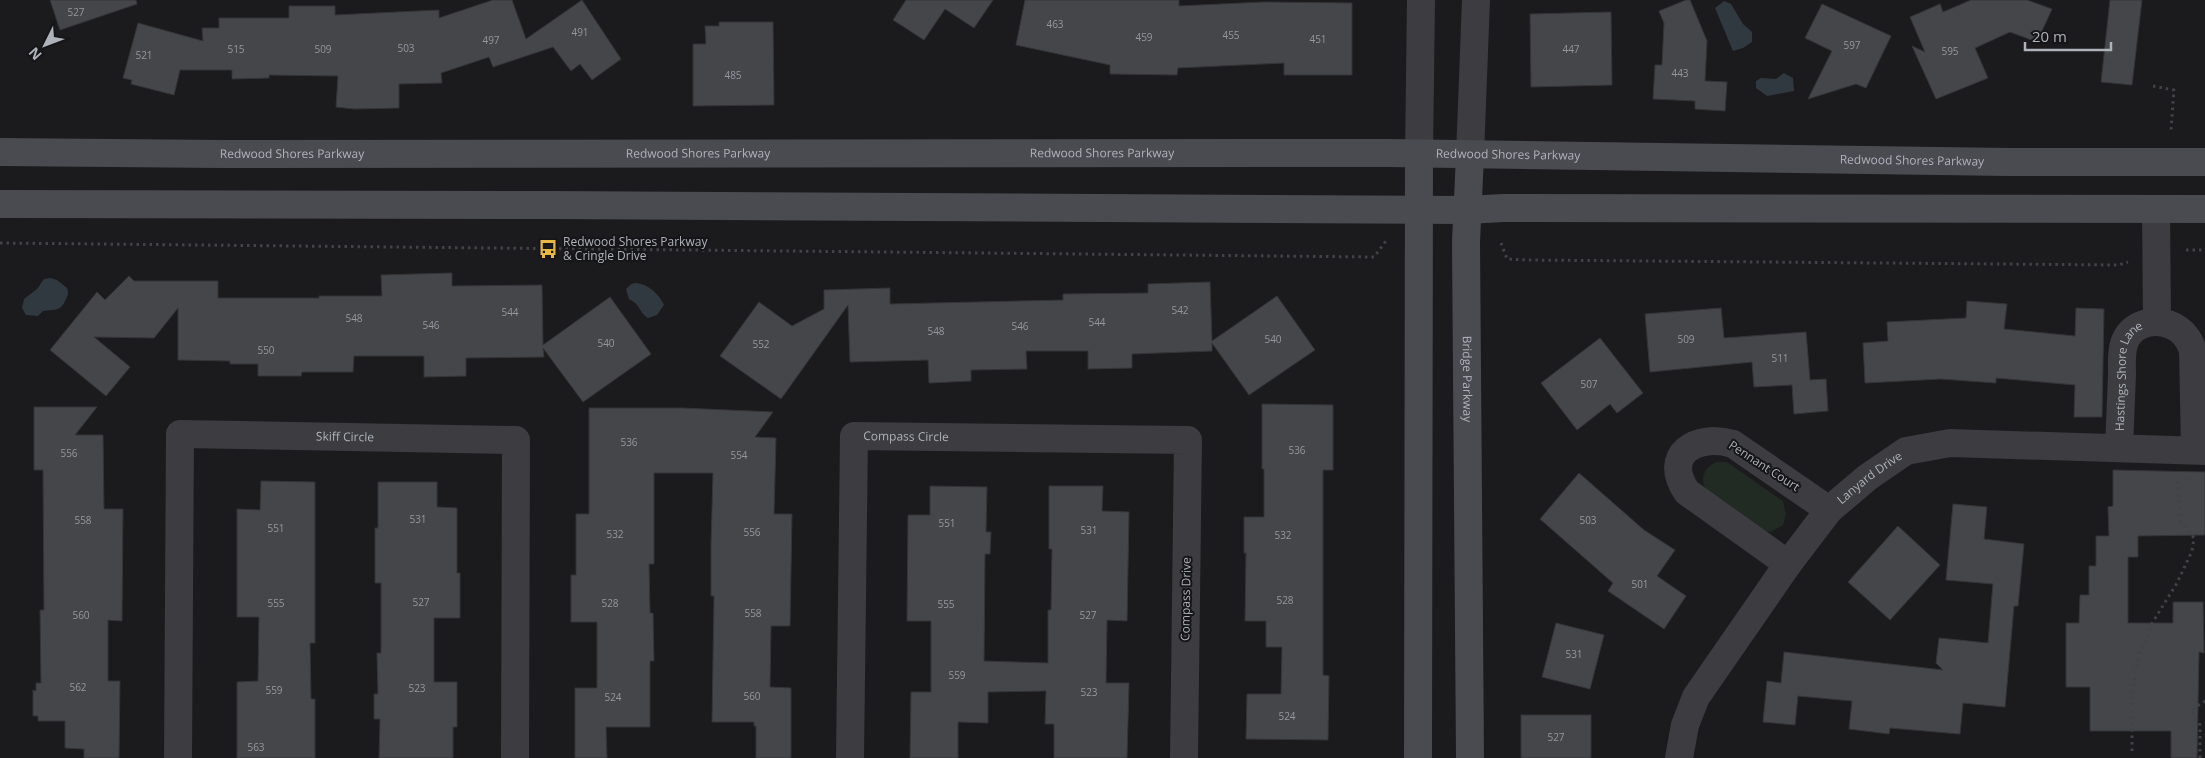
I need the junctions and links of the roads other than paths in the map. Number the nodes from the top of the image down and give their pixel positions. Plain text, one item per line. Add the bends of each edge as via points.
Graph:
1 (1421, 0) edge
2 (1476, 0) edge
3 (0, 152) edge
4 (1419, 154) junction
5 (1470, 155) junction
6 (2205, 162) edge
7 (0, 204) edge
8 (2205, 209) edge
9 (1420, 210) junction
10 (1466, 210) junction
11 (2156, 210) junction
12 (2157, 321) junction
13 (1188, 440) joint
14 (2119, 448) junction
15 (2191, 450) edge
16 (1829, 510) junction
17 (1788, 564) junction
18 (178, 758) edge
19 (515, 758) edge
20 (850, 758) edge
21 (1184, 758) edge
22 (1418, 758) edge
23 (1470, 758) edge
24 (1679, 758) edge

1 - 4 street
2 - 5 street, Bridge Parkway
3 - 4 main road, Redwood Shores Parkway
4 - 5 main road, Redwood Shores Parkway
4 - 9 main road
5 - 6 main road, Redwood Shores Parkway
5 - 10 main road, Bridge Parkway
7 - 9 main road
8 - 11 main road
9 - 10 main road
9 - 22 main road
10 - 11 main road
10 - 23 main road, Bridge Parkway
11 - 12 street, Hastings Shore Lane
12 - 14 street, Hastings Shore Lane via 2138,326 2124,342
12 - 15 street, Hastings Shore Lane via 2178,329 2192,344
13 - 20 street, Compass Circle via 854,436
13 - 21 street, Compass Drive
14 - 15 street, Lanyard Drive
14 - 16 street, Lanyard Drive via 1950,443 1906,451
16 - 17 street, Lanyard Drive
16 - 17 street, Pennant Court via 1733,444 1706,440 1684,451 1678,470 1688,492
17 - 24 street, Lanyard Drive via 1691,706
18 - 19 street, Skiff Circle via 180,434 516,440

